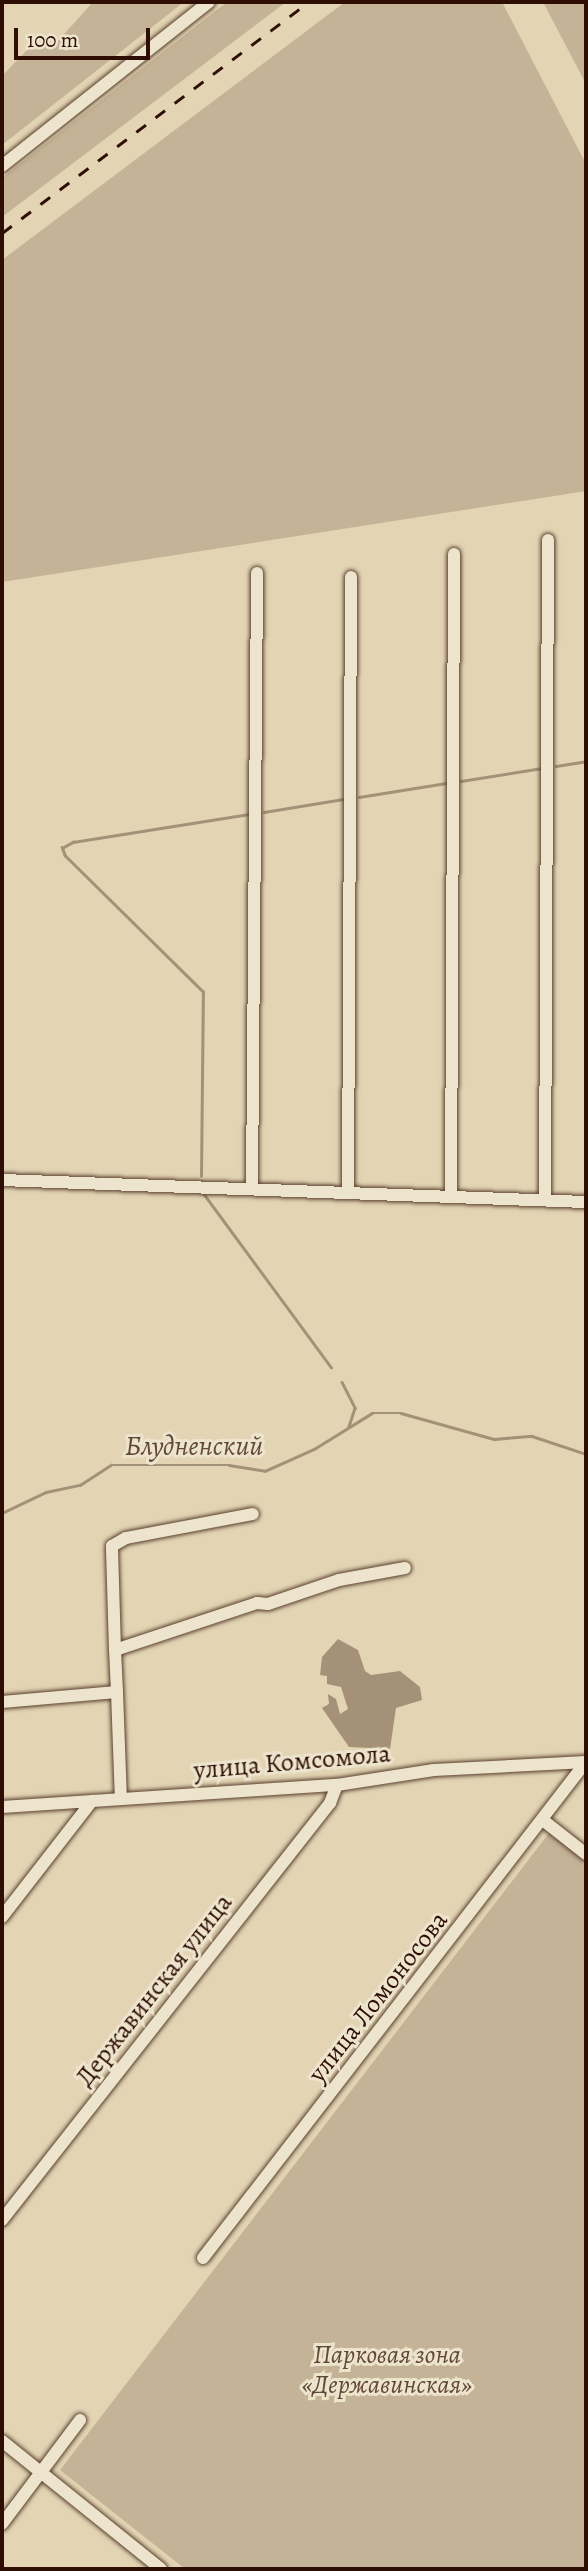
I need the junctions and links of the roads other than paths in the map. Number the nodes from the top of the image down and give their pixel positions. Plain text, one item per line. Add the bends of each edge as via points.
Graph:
1 (209, 2) edge
2 (2, 166) edge
3 (548, 540) dead end
4 (454, 554) dead end
5 (257, 573) dead end
6 (351, 577) dead end
7 (2, 1180) edge
8 (252, 1189) junction
9 (348, 1193) junction
10 (451, 1197) junction
11 (545, 1200) junction
12 (586, 1202) edge
13 (253, 1514) dead end
14 (405, 1568) dead end
15 (115, 1650) junction
16 (117, 1692) junction
17 (2, 1702) edge
18 (586, 1762) edge
19 (337, 1785) junction
20 (121, 1799) junction
21 (92, 1801) junction
22 (2, 1807) edge
23 (544, 1821) junction
24 (586, 1854) edge
25 (2, 1917) edge
26 (2, 2220) edge
27 (203, 2258) dead end
28 (80, 2420) dead end
29 (2, 2441) edge
30 (41, 2472) junction
31 (2, 2524) edge
32 (161, 2569) edge

1 - 2 street
3 - 11 street
4 - 10 street
5 - 8 street
6 - 9 street
7 - 8 street
8 - 9 street
9 - 10 street
10 - 11 street
11 - 12 street
13 - 15 street via 126,1538 112,1546
14 - 15 street via 339,1580 268,1604 257,1602
15 - 16 street
16 - 17 street
16 - 20 street
18 - 19 street, улица Комсомола via 434,1770
18 - 23 street, улица Ломоносова
19 - 20 street, улица Комсомола
19 - 26 street, Державинская улица via 330,1803
20 - 21 street, улица Комсомола
21 - 22 street, улица Комсомола
21 - 25 street
23 - 24 street
23 - 27 street, улица Ломоносова
28 - 30 street
29 - 30 street
30 - 31 street
30 - 32 street

